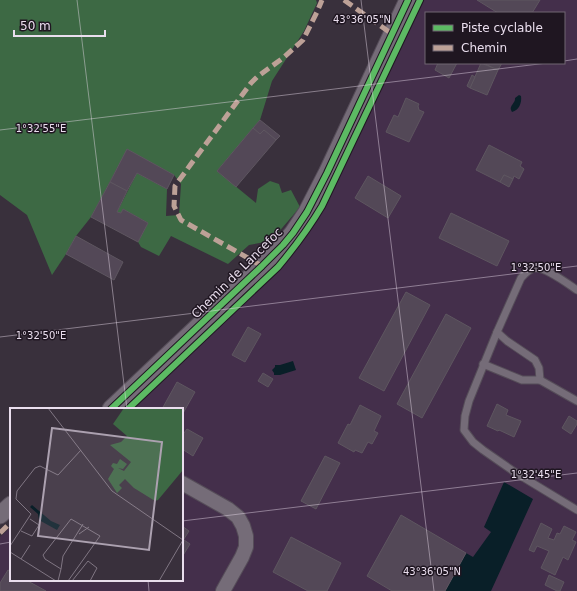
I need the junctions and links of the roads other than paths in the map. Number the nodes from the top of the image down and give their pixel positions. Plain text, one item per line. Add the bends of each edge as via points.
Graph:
1 (408, 0) edge
2 (577, 290) edge
3 (497, 332) junction
4 (483, 364) junction
5 (540, 380) junction
6 (577, 401) edge
7 (112, 408) edge
8 (183, 484) edge
9 (10, 505) edge
10 (577, 510) edge
11 (0, 515) edge
12 (223, 591) edge

1 - 7 street, Chemin de Lancefoc via 327,173 293,233 266,263
2 - 3 lane via 545,270 535,268 527,271 521,278
3 - 4 lane
3 - 5 lane via 535,360
4 - 5 lane via 522,380
4 - 10 lane via 465,416 464,430 483,450
5 - 6 lane
8 - 12 street via 228,509 238,517 243,526 246,547
9 - 11 street

